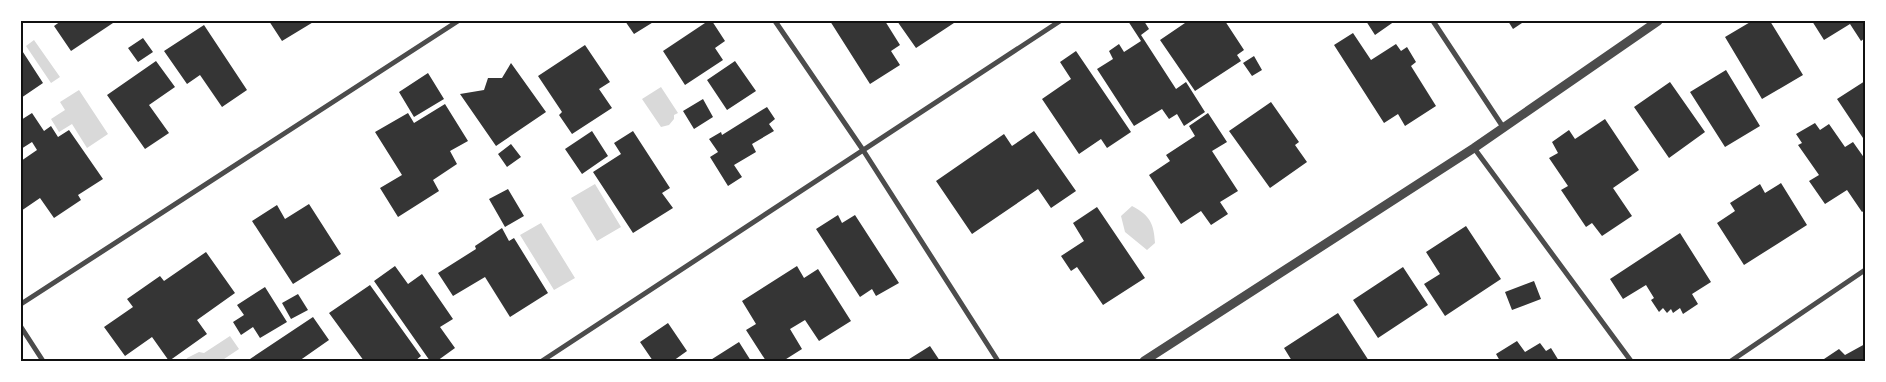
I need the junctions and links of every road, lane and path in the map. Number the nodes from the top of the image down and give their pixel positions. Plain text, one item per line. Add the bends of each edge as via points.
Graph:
1 (458, 21) edge
2 (775, 21) edge
3 (1060, 21) edge
4 (1433, 21) edge
5 (1658, 21) edge
6 (1503, 127) junction
7 (1474, 148) junction
8 (863, 150) junction
9 (1865, 270) edge
10 (21, 304) edge
11 (21, 327) edge
12 (43, 361) edge
13 (542, 361) edge
14 (998, 361) edge
15 (1144, 361) edge
16 (1631, 361) edge
17 (1731, 361) edge

1 - 10 street
2 - 8 street
3 - 8 street
4 - 6 street
5 - 6 street
6 - 7 street
7 - 15 street
7 - 16 street
8 - 13 street
8 - 14 street
9 - 17 street
11 - 12 street

